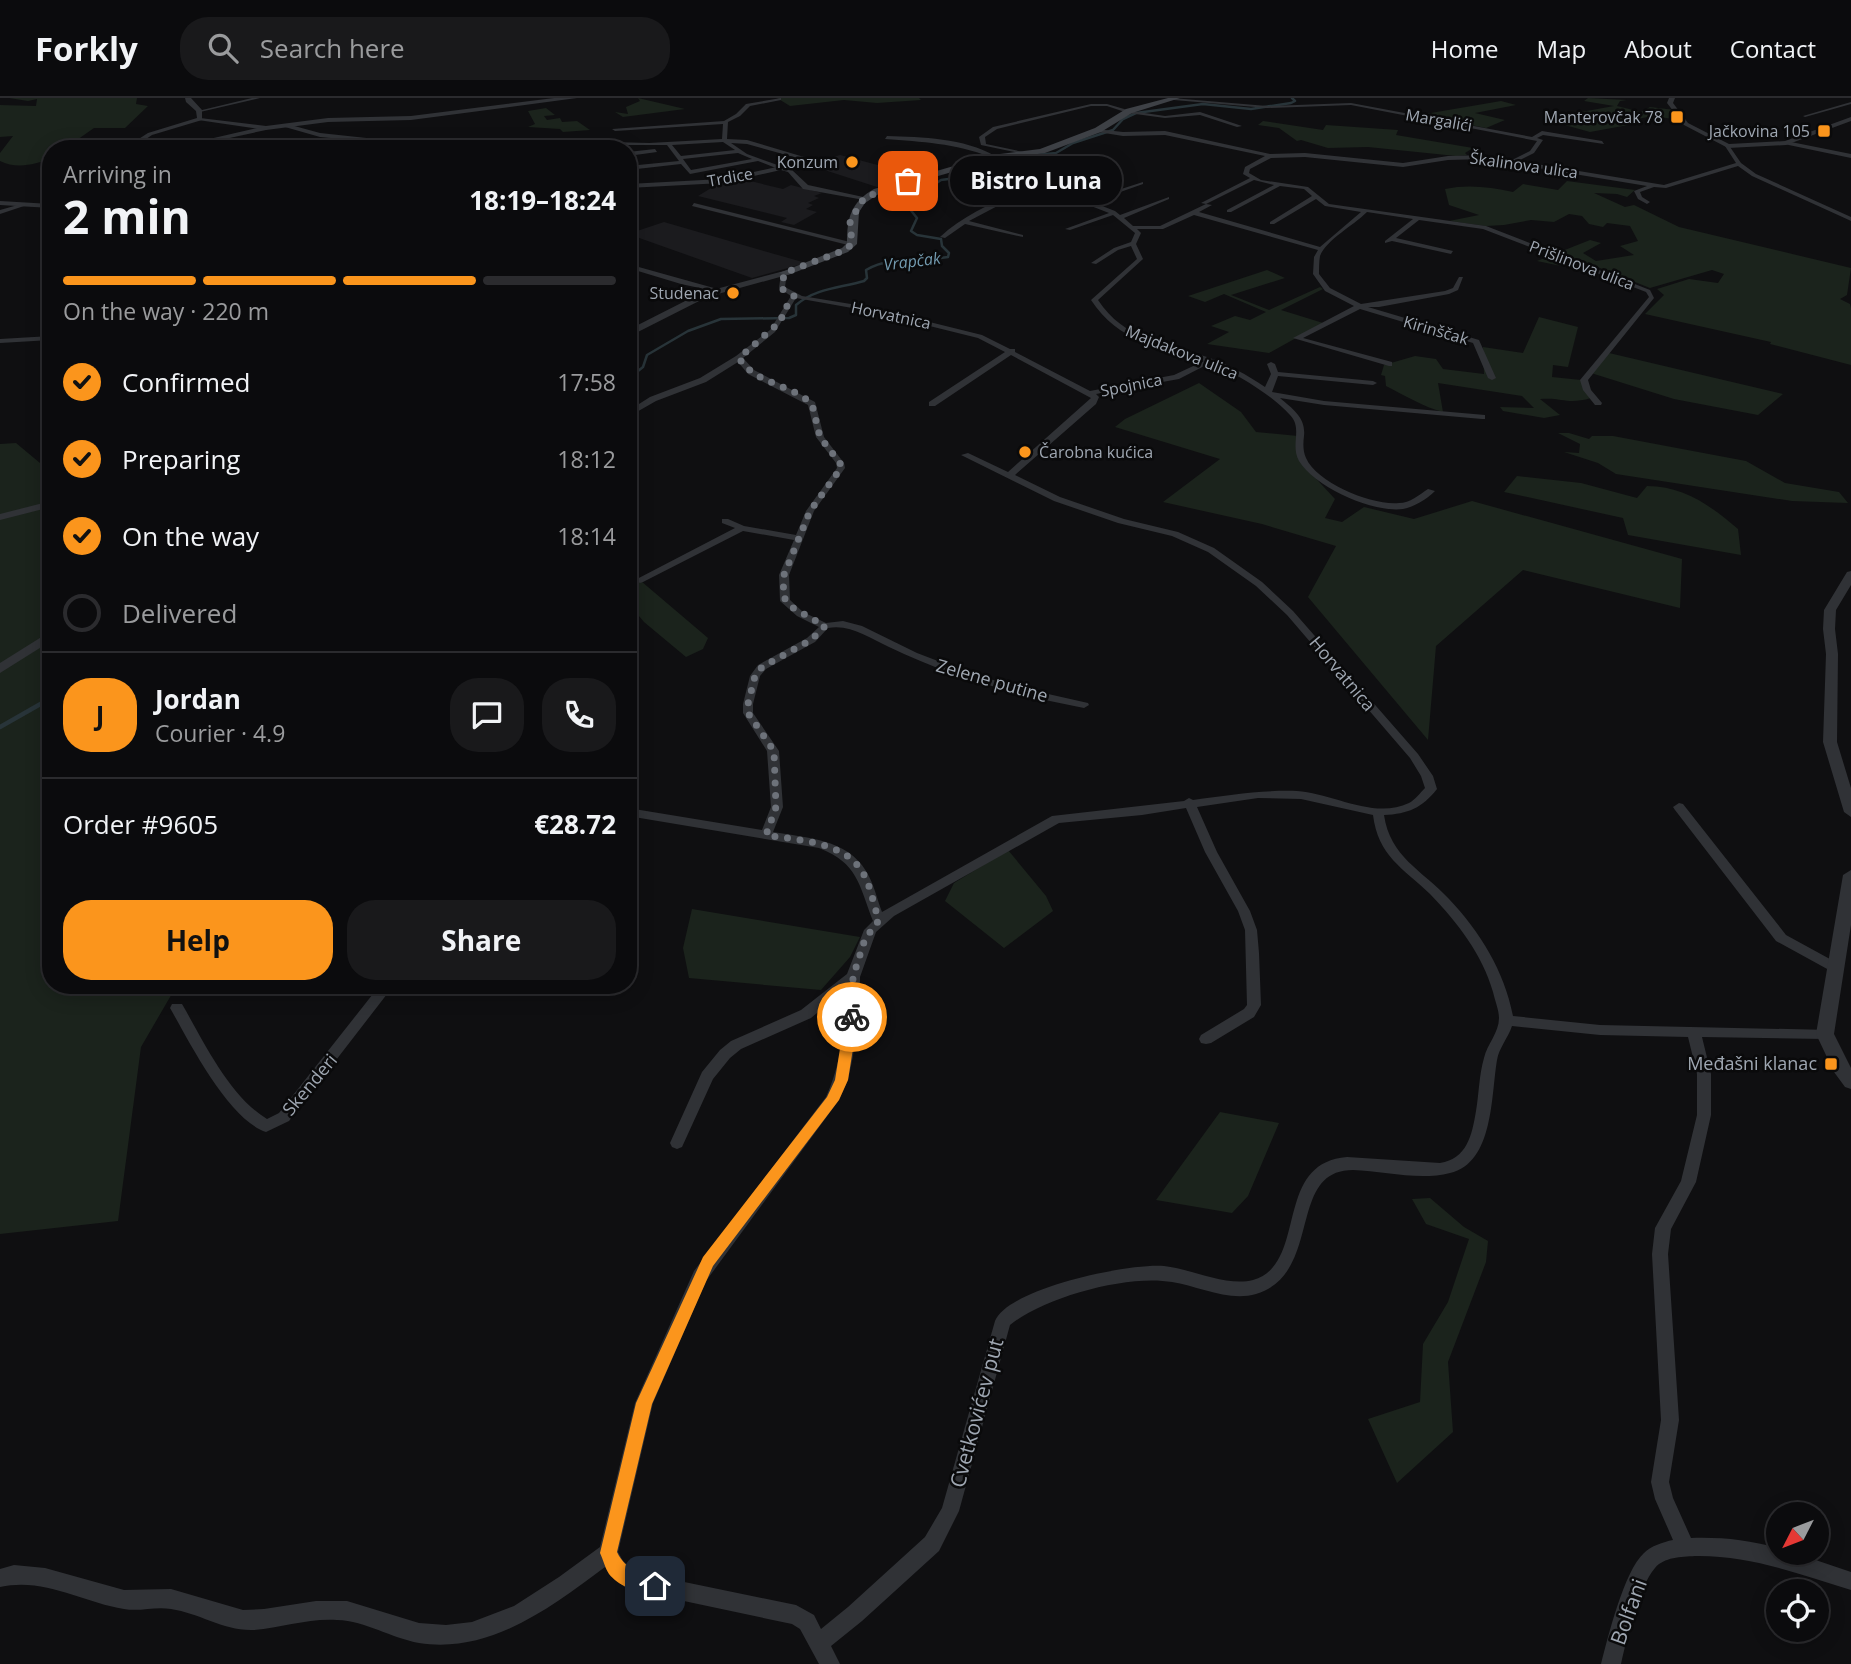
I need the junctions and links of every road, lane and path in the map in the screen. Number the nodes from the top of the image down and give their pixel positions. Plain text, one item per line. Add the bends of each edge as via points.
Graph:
1 (188, 98) edge
2 (258, 98) edge
3 (574, 98) edge
4 (1175, 98) edge
5 (1672, 98) edge
6 (1842, 98) edge
7 (779, 99) edge
8 (1302, 101) edge
9 (1851, 102) edge
10 (1132, 113) junction
11 (200, 115) junction
12 (1805, 116) dead end
13 (1851, 119) edge
14 (724, 122) junction
15 (288, 126) junction
16 (1239, 126) dead end
17 (266, 128) junction
18 (615, 128) dead end
19 (1105, 131) junction
20 (1535, 137) junction
21 (887, 138) dead end
22 (140, 140) edge
23 (211, 140) edge
24 (366, 140) edge
25 (725, 140) junction
26 (1602, 143) dead end
27 (1786, 143) junction
28 (637, 146) edge
29 (1728, 146) junction
30 (671, 147) junction
31 (740, 151) junction
32 (637, 153) edge
33 (1033, 154) junction
34 (1270, 156) junction
35 (1851, 156) edge
36 (801, 157) dead end
37 (995, 157) junction
38 (682, 160) junction
39 (757, 160) junction
40 (1513, 161) junction
41 (1739, 164) junction
42 (637, 167) edge
43 (781, 168) junction
44 (1252, 179) junction
45 (1141, 183) dead end
46 (1281, 183) junction
47 (1042, 185) junction
48 (637, 186) edge
49 (1652, 186) junction
50 (1316, 196) junction
51 (42, 197) edge
52 (864, 198) junction
53 (1167, 198) dead end
54 (1089, 201) junction
55 (1647, 202) dead end
56 (0, 203) edge
57 (27, 204) junction
58 (42, 205) edge
59 (694, 205) dead end
60 (1230, 211) dead end
61 (0, 212) edge
62 (1364, 212) junction
63 (1195, 213) junction
64 (1118, 215) junction
65 (1418, 219) junction
66 (1851, 219) edge
67 (962, 221) junction
68 (1272, 223) dead end
69 (1135, 227) junction
70 (1068, 229) dead end
71 (1021, 236) dead end
72 (943, 237) dead end
73 (1133, 243) junction
74 (852, 244) junction
75 (1323, 250) junction
76 (1451, 251) dead end
77 (1094, 262) dead end
78 (637, 269) edge
79 (784, 273) junction
80 (1461, 278) dead end
81 (718, 290) junction
82 (801, 298) junction
83 (1350, 302) junction
84 (1358, 307) junction
85 (637, 330) edge
86 (42, 339) edge
87 (0, 341) edge
88 (1012, 351) junction
89 (739, 358) junction
90 (1209, 360) junction
91 (1271, 364) dead end
92 (1389, 364) dead end
93 (1275, 374) junction
94 (1492, 378) dead end
95 (1373, 383) dead end
96 (1091, 393) junction
97 (1266, 393) junction
98 (1598, 403) dead end
99 (932, 404) dead end
100 (637, 409) edge
101 (1482, 417) dead end
102 (965, 455) dead end
103 (1009, 476) junction
104 (1431, 491) dead end
105 (42, 506) edge
106 (0, 517) edge
107 (725, 521) dead end
108 (742, 528) junction
109 (800, 538) junction
110 (1851, 575) edge
111 (640, 580) dead end
112 (825, 626) junction
113 (42, 641) edge
114 (0, 669) edge
115 (1084, 705) dead end
116 (1189, 802) junction
117 (1679, 807) dead end
118 (1378, 812) junction
119 (1851, 812) edge
120 (637, 814) edge
121 (766, 835) junction
122 (1850, 885) edge
123 (879, 920) junction
124 (1834, 967) junction
125 (853, 977) junction
126 (382, 994) edge
127 (177, 1008) dead end
128 (1506, 1020) junction
129 (1694, 1033) junction
130 (1825, 1034) junction
131 (1206, 1039) dead end
132 (1851, 1082) edge
133 (677, 1143) dead end
134 (1686, 1547) junction
135 (608, 1553) junction
136 (0, 1578) edge
137 (1851, 1581) edge
138 (820, 1642) junction
139 (831, 1664) edge
140 (1611, 1664) edge

1 - 11 street
2 - 11 street
3 - 15 street via 411,118 349,118
4 - 8 street, Margalići via 1259,107
4 - 10 main road
5 - 29 street via 1673,110 1686,124
6 - 9 street
7 - 14 street via 748,105
8 - 20 street, Margalići via 1353,104
9 - 12 street
10 - 16 street via 1165,117 1200,113
10 - 19 main road
10 - 33 street via 1107,104 1091,105 995,128 982,137 990,148
11 - 17 street
11 - 22 street
13 - 27 street
14 - 18 street
14 - 25 street
15 - 17 street
15 - 24 street
17 - 23 street
19 - 33 main road
19 - 34 street via 1166,133
20 - 26 street, Margalići via 1542,133
20 - 40 street via 1540,141 1534,150
21 - 37 street via 960,145
25 - 30 street
25 - 31 street
25 - 36 street
27 - 29 street
27 - 35 street
28 - 30 street
29 - 41 street
30 - 32 street
30 - 38 street
31 - 38 street
31 - 39 street
33 - 37 main road
33 - 47 street via 1042,166 1033,177
34 - 40 street, Škalinova ulica via 1403,165 1465,156
34 - 44 street via 1245,169
37 - 52 main road via 886,187
38 - 39 street via 690,172
38 - 42 street
39 - 43 street
40 - 49 street, Škalinova ulica
41 - 49 street, Škalinova ulica via 1671,186
41 - 66 street
43 - 48 street, Trdice via 712,182
43 - 52 street via 811,189
44 - 46 street, Prišlinova ulica
44 - 63 street
45 - 54 street
46 - 50 street, Prišlinova ulica via 1306,188
46 - 60 street
47 - 54 street
47 - 67 street
49 - 55 street via 1637,191
50 - 62 street, Prišlinova ulica via 1324,204
50 - 68 street
51 - 57 street
52 - 74 main road via 850,221
53 - 64 street
54 - 64 street
56 - 57 street
57 - 58 street
57 - 61 street
59 - 74 street
62 - 65 street, Prišlinova ulica
62 - 75 street
63 - 69 street via 1161,228
63 - 75 street
64 - 69 street
64 - 70 street
65 - 76 street via 1389,241
65 - 98 street, Prišlinova ulica via 1490,229 1652,294 1584,380
67 - 71 street
67 - 72 street
69 - 73 street, Majdakova ulica via 1138,237
73 - 77 street
73 - 90 street, Majdakova ulica via 1140,260 1095,297 1095,303 1138,337
74 - 79 main road via 834,256
75 - 83 street, Kirinščak via 1315,273 1320,283
78 - 81 street
79 - 81 street
79 - 82 street via 782,289
80 - 83 street via 1456,289 1447,293 1379,305
81 - 85 street
82 - 88 street, Horvatnica via 964,331
82 - 89 street
83 - 84 street, Kirinščak
84 - 92 street via 1297,338
84 - 94 street, Kirinščak via 1476,342
86 - 87 street
88 - 96 street, Horvatnica
88 - 99 street
89 - 100 street via 703,380
89 - 109 street via 751,372 812,404 820,437 840,463 840,471 810,511
90 - 96 street, Spojnica via 1176,377
90 - 97 street, Majdakova ulica
91 - 93 street
93 - 95 street
93 - 97 street
96 - 103 street via 1093,402
97 - 101 street, Majdakova ulica via 1324,403
97 - 104 street, Majdakova ulica via 1297,418 1303,434 1301,455 1328,484 1401,506
102 - 103 street, Horvatnica
103 - 118 street, Horvatnica via 1081,508 1200,544 1259,584 1290,613 1427,776 1431,789 1423,799 1403,809
105 - 106 street
107 - 108 street
108 - 109 street
108 - 111 street
109 - 112 street via 784,575 783,596 800,614
110 - 119 street via 1830,610 1829,629 1830,742
112 - 115 street, Zelene putine via 849,623 939,667
112 - 121 street via 755,676 748,713 774,751 776,807
113 - 114 street
116 - 118 street, Horvatnica via 1281,793
116 - 123 street, Horvatnica via 1044,824
116 - 131 street via 1244,911 1253,953 1254,1005 1249,1013
117 - 124 street via 1781,938
118 - 128 street via 1381,834 1390,851 1441,899 1488,959
120 - 121 street
121 - 123 street via 821,844 846,855 866,878
122 - 124 street
123 - 125 street, Horvatnica via 865,939
124 - 130 street
125 - 133 street via 806,1014 725,1054 707,1076
125 - 135 street, Horvatnica via 841,1080 814,1127 700,1276 644,1403
126 - 127 street, Skenderi via 284,1116 266,1126 239,1106
128 - 129 street
128 - 138 street, Cvetkovićev put via 1490,1056 1485,1104 1467,1156 1459,1164 1437,1169 1349,1163 1323,1170 1311,1187 1286,1261 1266,1284 1238,1288 1162,1273 1134,1274 1011,1311 1003,1321 942,1531 856,1614
129 - 130 street
129 - 134 street via 1704,1073 1704,1115 1688,1182 1663,1228 1660,1254 1670,1420 1660,1482
130 - 132 street
134 - 137 street, Bolfani via 1745,1548
134 - 140 street, Bolfani via 1661,1552 1647,1563
135 - 136 street via 503,1623 440,1636 343,1610 297,1611 252,1620 168,1599 125,1601 33,1574
135 - 138 street via 616,1568 632,1581 796,1615 807,1622
138 - 139 street

